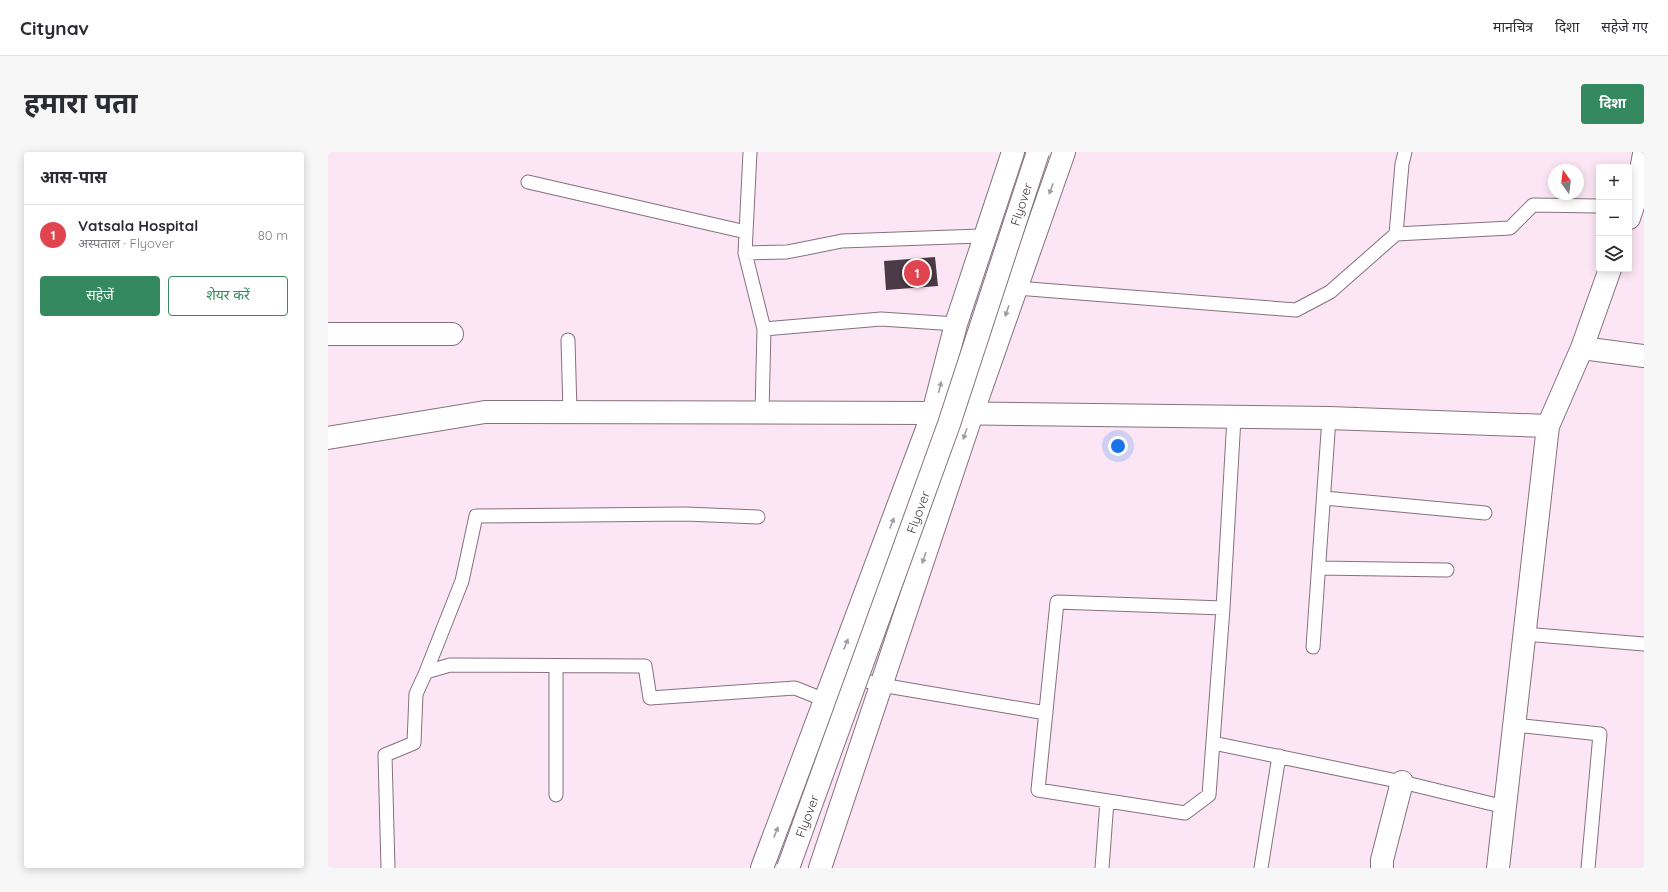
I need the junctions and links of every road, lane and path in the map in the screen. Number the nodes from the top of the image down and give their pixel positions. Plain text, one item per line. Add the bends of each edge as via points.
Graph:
1 (750, 152) edge
2 (1013, 152) edge
3 (1038, 152) edge
4 (1064, 152) edge
5 (1405, 152) edge
6 (1644, 154) edge
7 (528, 182) dead end
8 (1596, 206) edge
9 (1632, 206) edge
10 (746, 232) junction
11 (985, 234) junction
12 (1396, 234) junction
13 (745, 253) junction
14 (1609, 272) edge
15 (1016, 288) junction
16 (956, 324) junction
17 (764, 329) junction
18 (328, 334) edge
19 (452, 334) dead end
20 (568, 340) dead end
21 (1582, 348) junction
22 (1644, 356) edge
23 (570, 412) junction
24 (762, 412) junction
25 (933, 413) junction
26 (972, 414) junction
27 (1234, 418) junction
28 (1329, 418) junction
29 (1548, 426) junction
30 (328, 438) edge
31 (1324, 498) junction
32 (1485, 513) dead end
33 (758, 516) dead end
34 (1319, 568) junction
35 (1446, 570) dead end
36 (1223, 608) junction
37 (1524, 634) junction
38 (1644, 644) edge
39 (1313, 647) dead end
40 (556, 666) junction
41 (426, 672) junction
42 (836, 672) junction
43 (881, 685) junction
44 (825, 700) junction
45 (1046, 713) junction
46 (1514, 725) junction
47 (1213, 743) junction
48 (1279, 756) junction
49 (1402, 782) junction
50 (556, 795) dead end
51 (1107, 801) junction
52 (1505, 807) junction
53 (388, 868) edge
54 (762, 868) edge
55 (788, 868) edge
56 (820, 868) edge
57 (1102, 868) edge
58 (1261, 868) edge
59 (1382, 868) edge
60 (1498, 868) edge
61 (1588, 868) edge

1 - 10 lane
2 - 11 main road
3 - 55 main road, Flyover, bridge via 949,424
4 -> 15 main road
5 - 12 lane
6 - 9 main road
7 - 10 lane
8 - 12 lane via 1533,205 1510,228
10 - 13 lane
11 - 13 lane via 842,241 787,252
11 - 16 main road
12 - 15 lane via 1330,292 1296,310
13 - 17 lane
14 - 21 main road
15 -> 26 main road
16 - 17 lane via 881,319
25 -> 16 main road
17 - 24 lane
18 - 19 main road
20 - 23 lane
21 - 22 main road
21 - 29 main road
23 - 24 main road
23 - 30 main road via 484,412
24 - 25 main road
25 - 26 main road
42 -> 25 main road
26 - 27 main road
26 -> 43 main road
27 - 28 main road
27 - 36 lane
28 - 29 main road
28 - 31 lane
29 - 37 main road
31 - 32 lane
31 - 34 lane
33 - 41 lane via 476,516 462,582
34 - 35 lane
34 - 39 lane
36 - 45 lane via 1057,602
36 - 47 lane
37 - 38 lane
37 - 46 main road
40 - 41 lane via 450,665
40 - 44 lane via 645,666 650,698 795,688
40 - 50 lane
41 - 53 lane via 416,694 414,743 385,755
42 - 43 lane
42 - 44 main road
43 - 45 lane
43 - 56 main road
54 -> 44 main road
45 - 51 lane via 1038,790
46 - 52 main road
46 - 61 lane via 1600,734
47 - 48 lane
47 - 51 lane via 1209,795 1185,813
48 - 49 lane
48 - 58 lane
49 - 52 lane
49 - 59 main road
51 - 57 lane
52 - 60 main road

